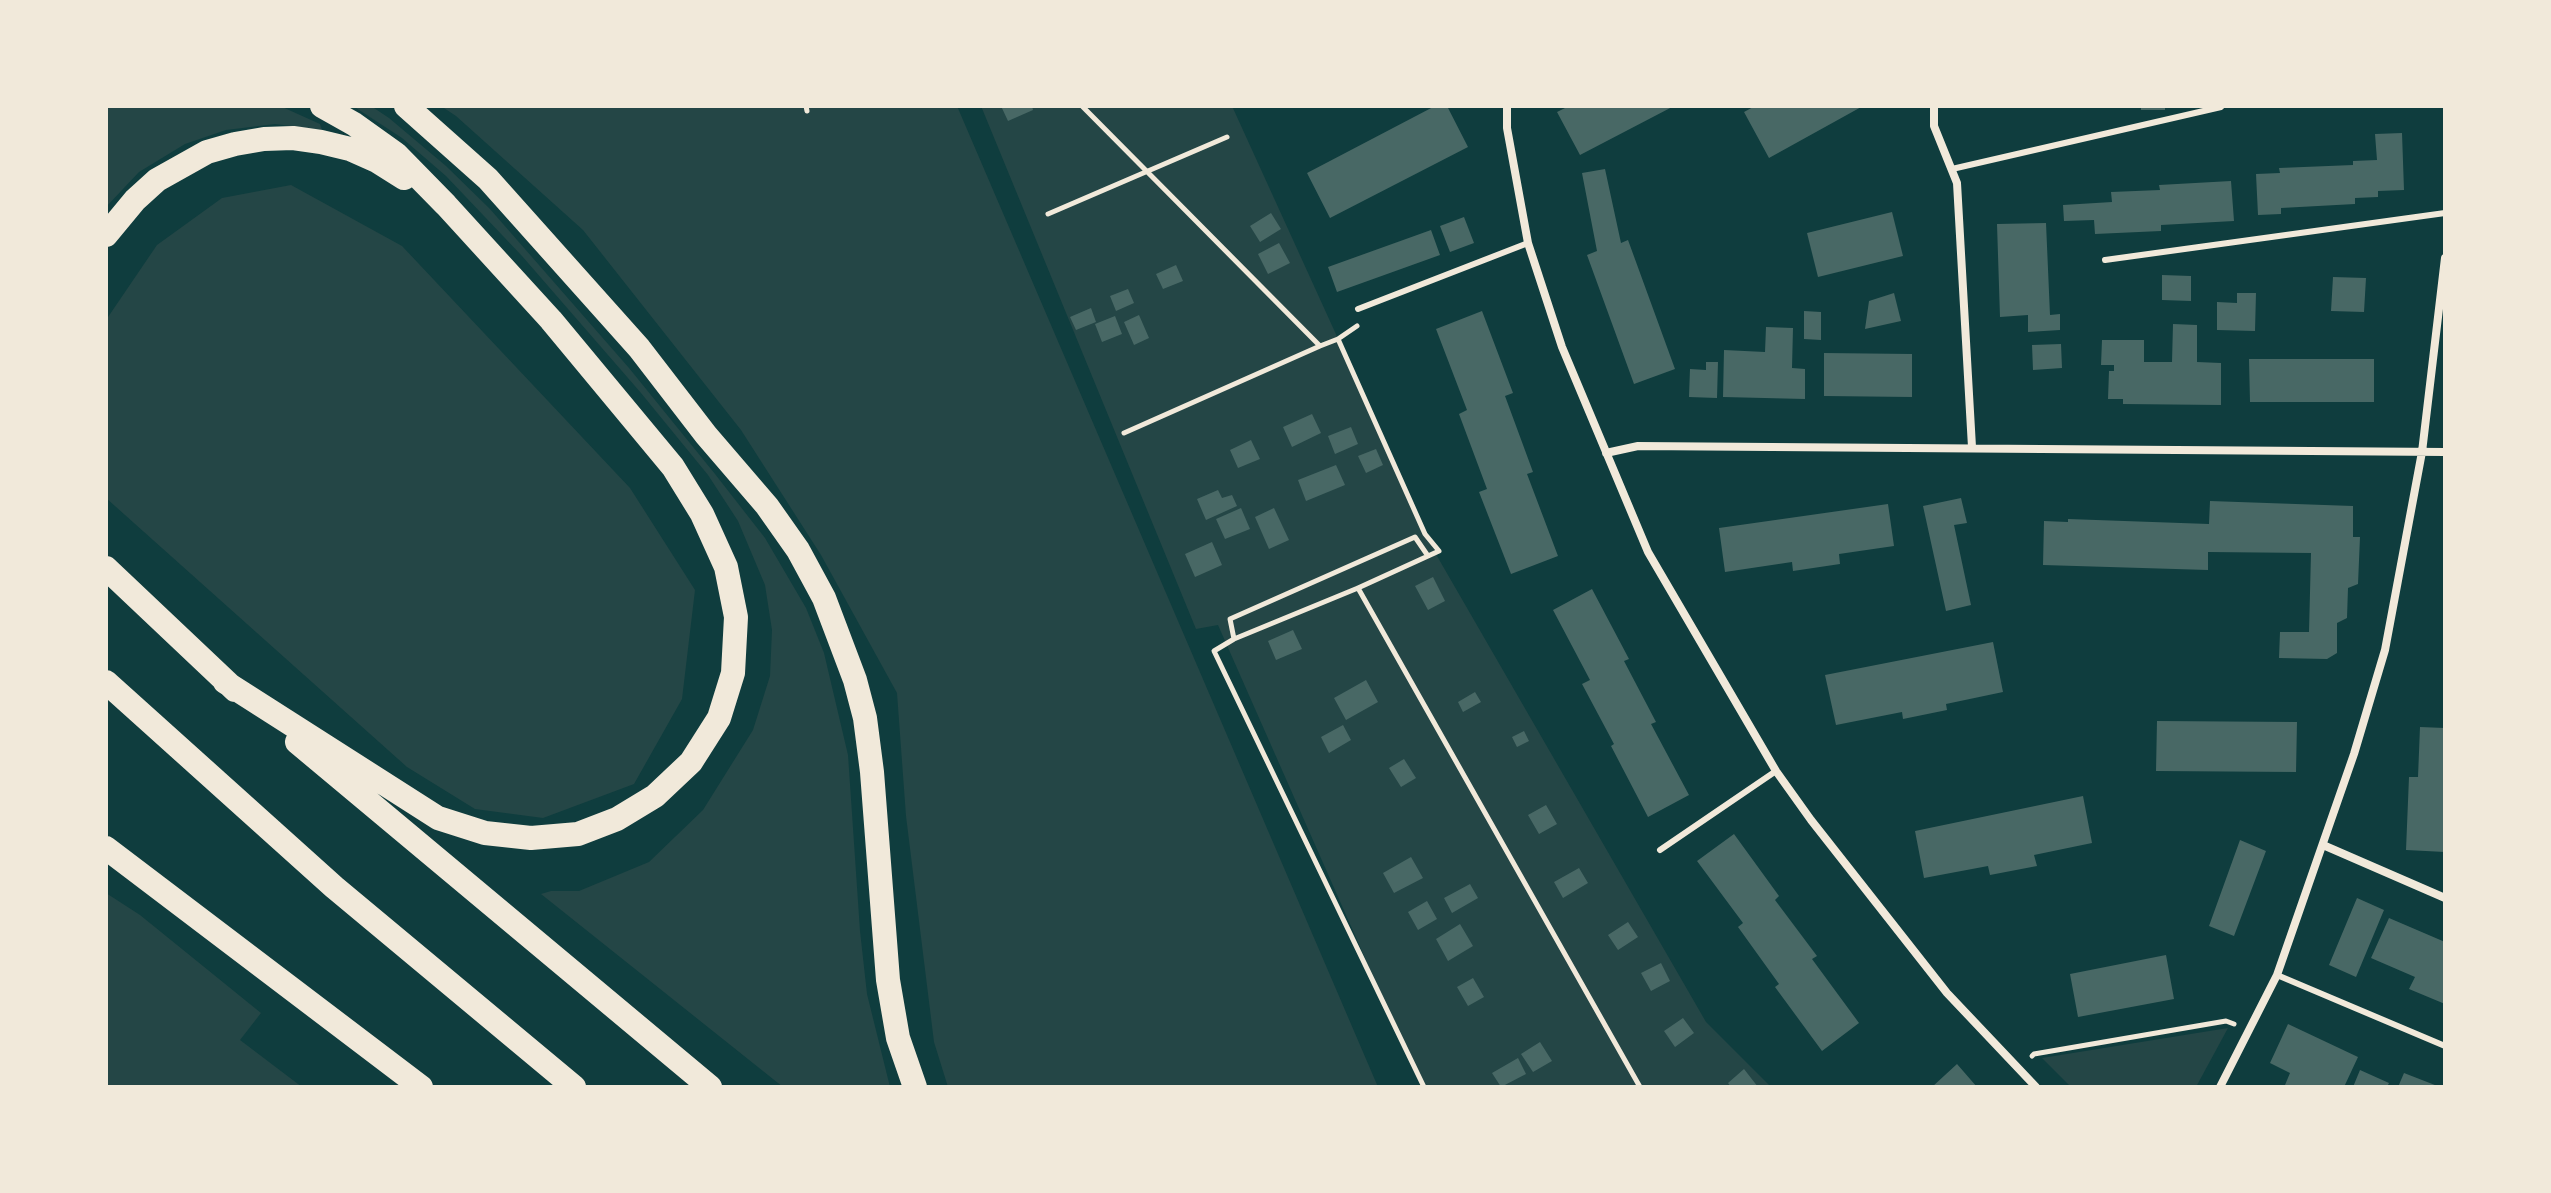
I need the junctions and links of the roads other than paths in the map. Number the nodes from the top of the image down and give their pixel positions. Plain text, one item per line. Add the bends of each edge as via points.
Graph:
1 (322, 106) edge
2 (406, 106) edge
3 (1507, 106) edge
4 (1934, 106) edge
5 (2221, 107) edge
6 (1952, 169) junction
7 (446, 205) junction
8 (2445, 213) edge
9 (106, 235) edge
10 (1528, 243) junction
11 (2445, 258) edge
12 (2105, 260) dead end
13 (1358, 309) road end
14 (1972, 447) junction
15 (2422, 452) junction
16 (2445, 452) edge
17 (1606, 453) junction
18 (106, 568) edge
19 (106, 682) edge
20 (225, 682) junction
21 (1776, 771) junction
22 (2323, 845) junction
23 (106, 848) edge
24 (1660, 850) dead end
25 (2445, 898) edge
26 (2277, 975) junction
27 (2445, 1046) edge
28 (421, 1087) edge
29 (574, 1087) edge
30 (710, 1087) edge
31 (915, 1087) edge
32 (2036, 1087) edge
33 (2220, 1087) edge

1 - 7 highway via 396,154
2 - 31 highway via 488,179 639,348 767,506 824,598 865,718 888,980 898,1038
3 - 10 street
4 - 6 street via 1934,126
5 - 6 lane
6 - 14 street
7 - 9 highway via 350,149 293,138 264,139 207,152 181,165 135,200
7 - 20 highway via 626,410 673,467 702,514 726,567 736,617 733,673 719,718 691,762 655,796 578,834 531,838 485,833 438,818
8 - 12 lane
10 - 13 lane
10 - 17 street via 1562,347
11 - 15 street
14 - 15 street
14 - 17 street via 1638,446
15 - 16 street
15 - 22 street via 2385,650
17 - 21 street via 1648,552
18 - 20 highway
19 - 29 highway via 334,887
20 - 30 highway
21 - 24 lane
21 - 32 street via 1947,993
22 - 25 street
22 - 26 street
23 - 28 highway
26 - 27 lane
26 - 33 street

